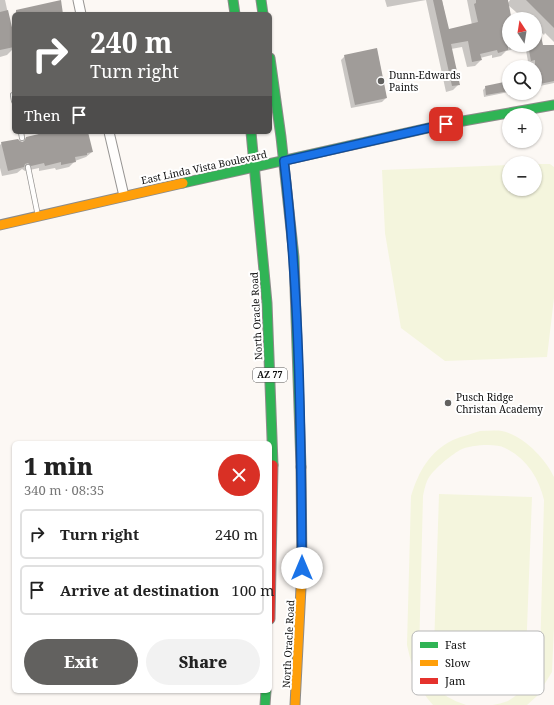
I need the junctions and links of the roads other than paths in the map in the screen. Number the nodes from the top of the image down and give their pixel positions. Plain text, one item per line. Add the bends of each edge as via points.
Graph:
1 (78, 0) edge
2 (233, 0) edge
3 (261, 0) edge
4 (81, 12) edge
5 (235, 12) edge
6 (263, 12) edge
7 (272, 73) edge
8 (554, 105) edge
9 (21, 134) edge
10 (109, 134) edge
11 (251, 134) edge
12 (22, 138) dead end
13 (284, 161) junction
14 (28, 167) dead end
15 (255, 168) junction
16 (124, 196) junction
17 (38, 216) junction
18 (0, 225) edge
19 (272, 512) edge
20 (266, 693) edge
21 (265, 705) edge
22 (295, 705) edge

1 - 4 street
2 - 5 main road
3 - 6 main road
7 - 13 main road, North Oracle Road / AZ 77
8 - 13 main road, East Linda Vista Boulevard via 446,124
9 - 12 lane
10 - 16 street
11 - 15 main road, North Oracle Road / AZ 77
13 - 15 main road, East Linda Vista Boulevard
13 - 22 main road, North Oracle Road / AZ 77 via 294,257 302,464 302,568
14 - 17 lane
15 - 16 main road, East Linda Vista Boulevard
15 - 19 main road, North Oracle Road / AZ 77 via 267,303 273,458
16 - 17 main road, East Linda Vista Boulevard
17 - 18 main road, East Linda Vista Boulevard
20 - 21 main road, North Oracle Road

